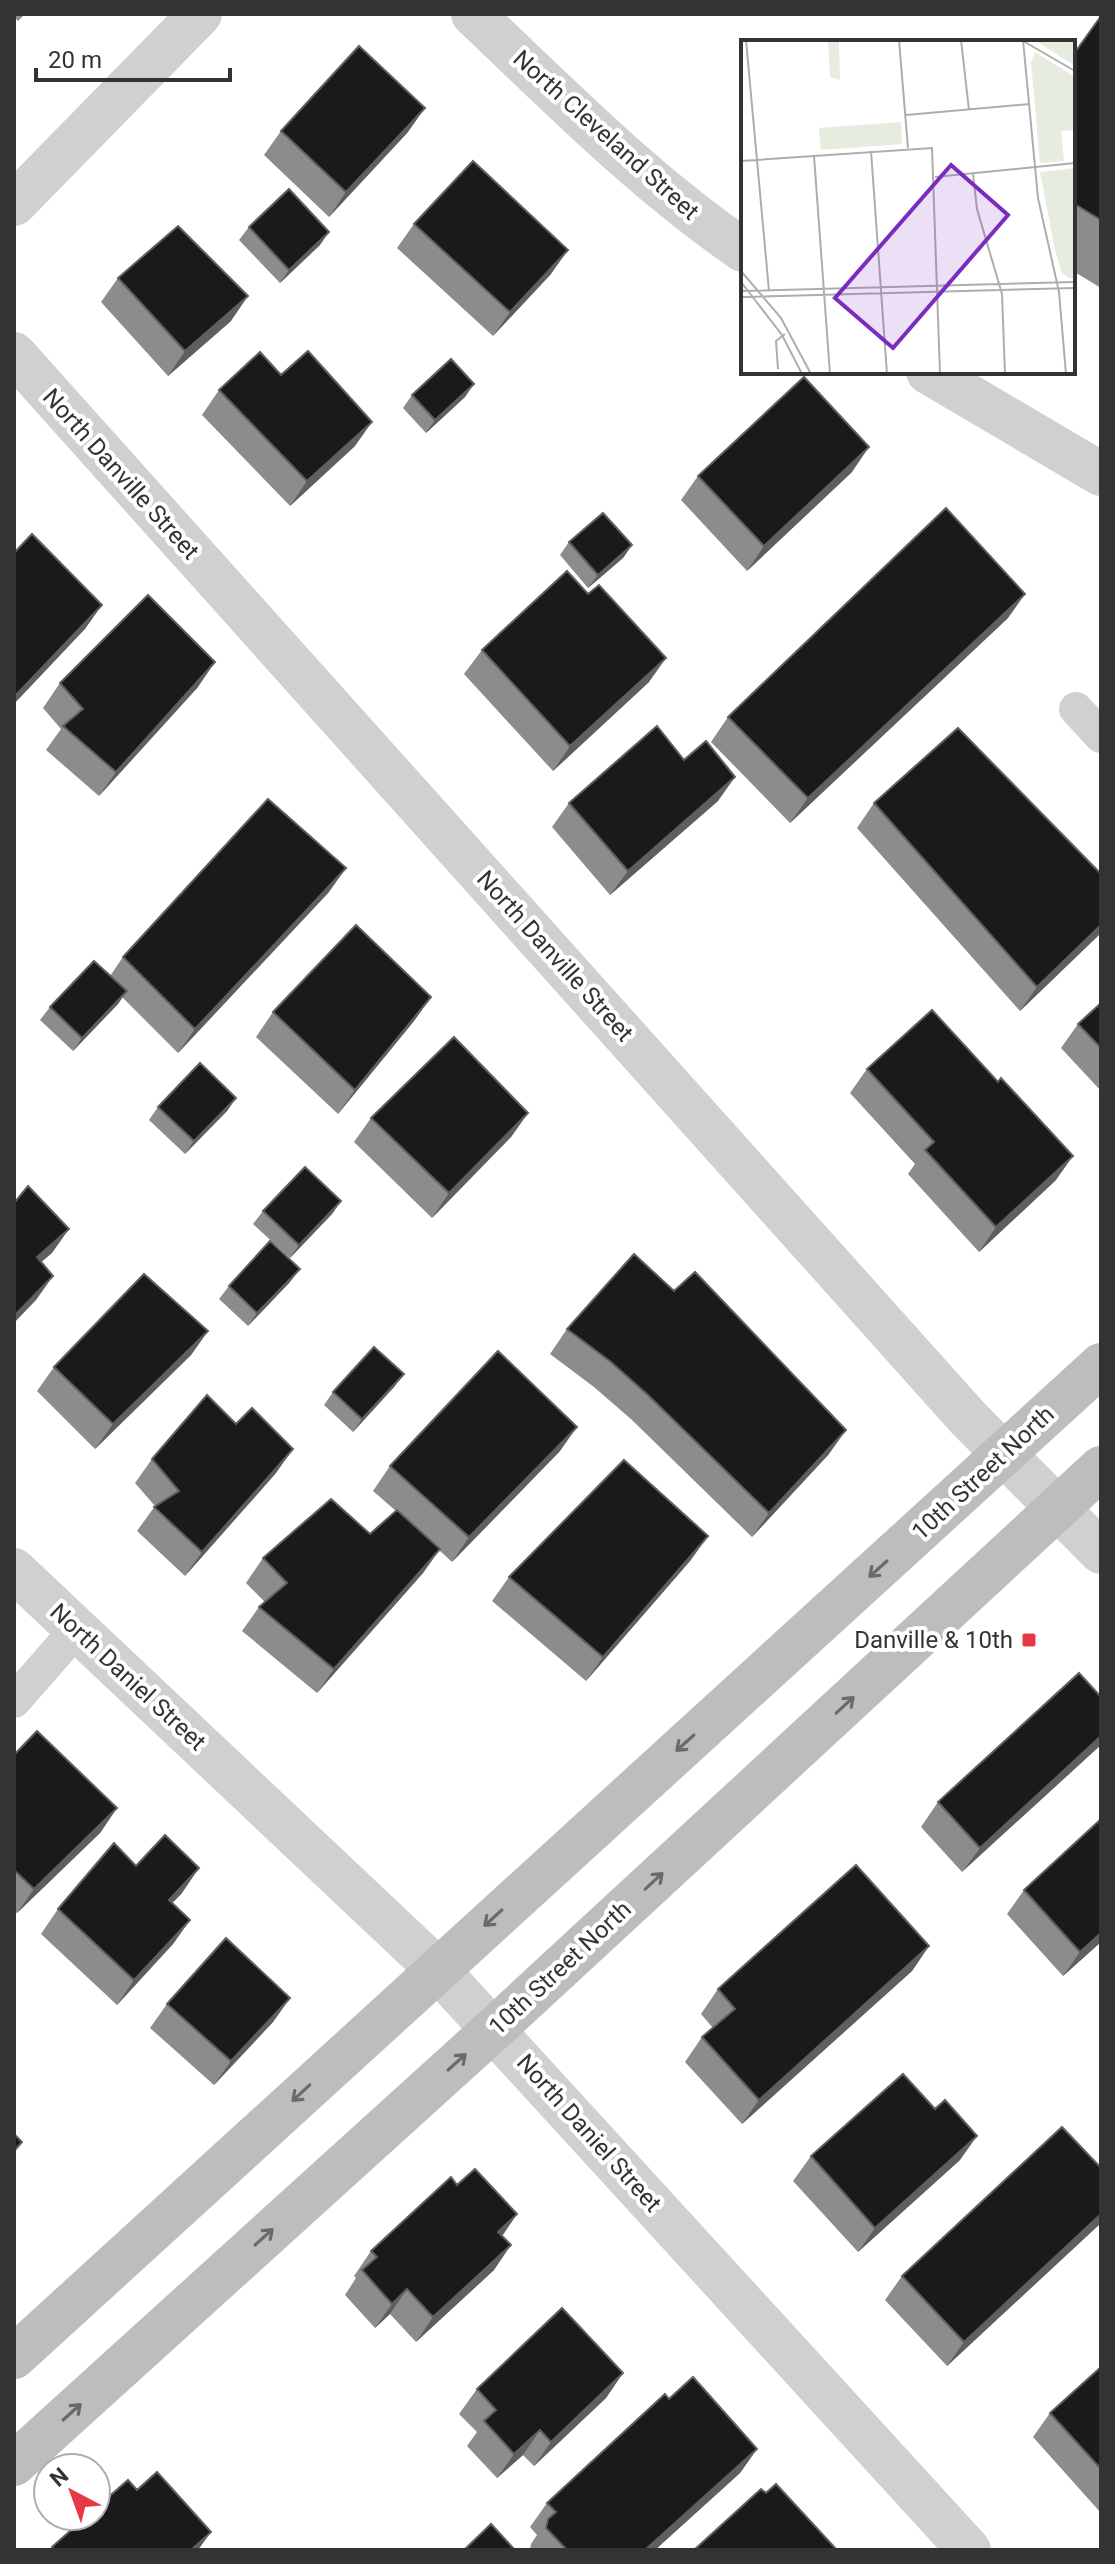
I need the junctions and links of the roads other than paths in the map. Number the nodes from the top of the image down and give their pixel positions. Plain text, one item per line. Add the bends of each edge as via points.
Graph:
1 (200, 14) edge
2 (473, 14) edge
3 (14, 204) edge
4 (741, 249) edge
5 (14, 354) edge
6 (931, 374) edge
7 (1101, 474) edge
8 (1076, 709) dead end
9 (1101, 736) edge
10 (1101, 1365) edge
11 (1004, 1454) junction
12 (1101, 1468) edge
13 (1057, 1508) junction
14 (1101, 1552) edge
15 (14, 1570) edge
16 (77, 1629) junction
17 (14, 1701) edge
18 (437, 1969) junction
19 (494, 2029) junction
20 (14, 2357) edge
21 (14, 2464) edge
22 (969, 2550) edge

1 - 3 street
2 - 4 street, North Cleveland Street via 610,144
5 - 11 street, North Danville Street
6 - 7 street
8 - 9 lane
10 - 11 main road, 10th Street North
11 - 13 street, North Danville Street
11 -> 18 main road, 10th Street North
12 - 13 main road, 10th Street North
13 - 14 street, North Danville Street
19 -> 13 main road, 10th Street North
15 - 16 street, North Daniel Street
16 - 17 lane
16 - 18 street, North Daniel Street
18 - 19 street, North Daniel Street
18 -> 20 main road, 10th Street North
21 -> 19 main road, 10th Street North
19 - 22 street, North Daniel Street

